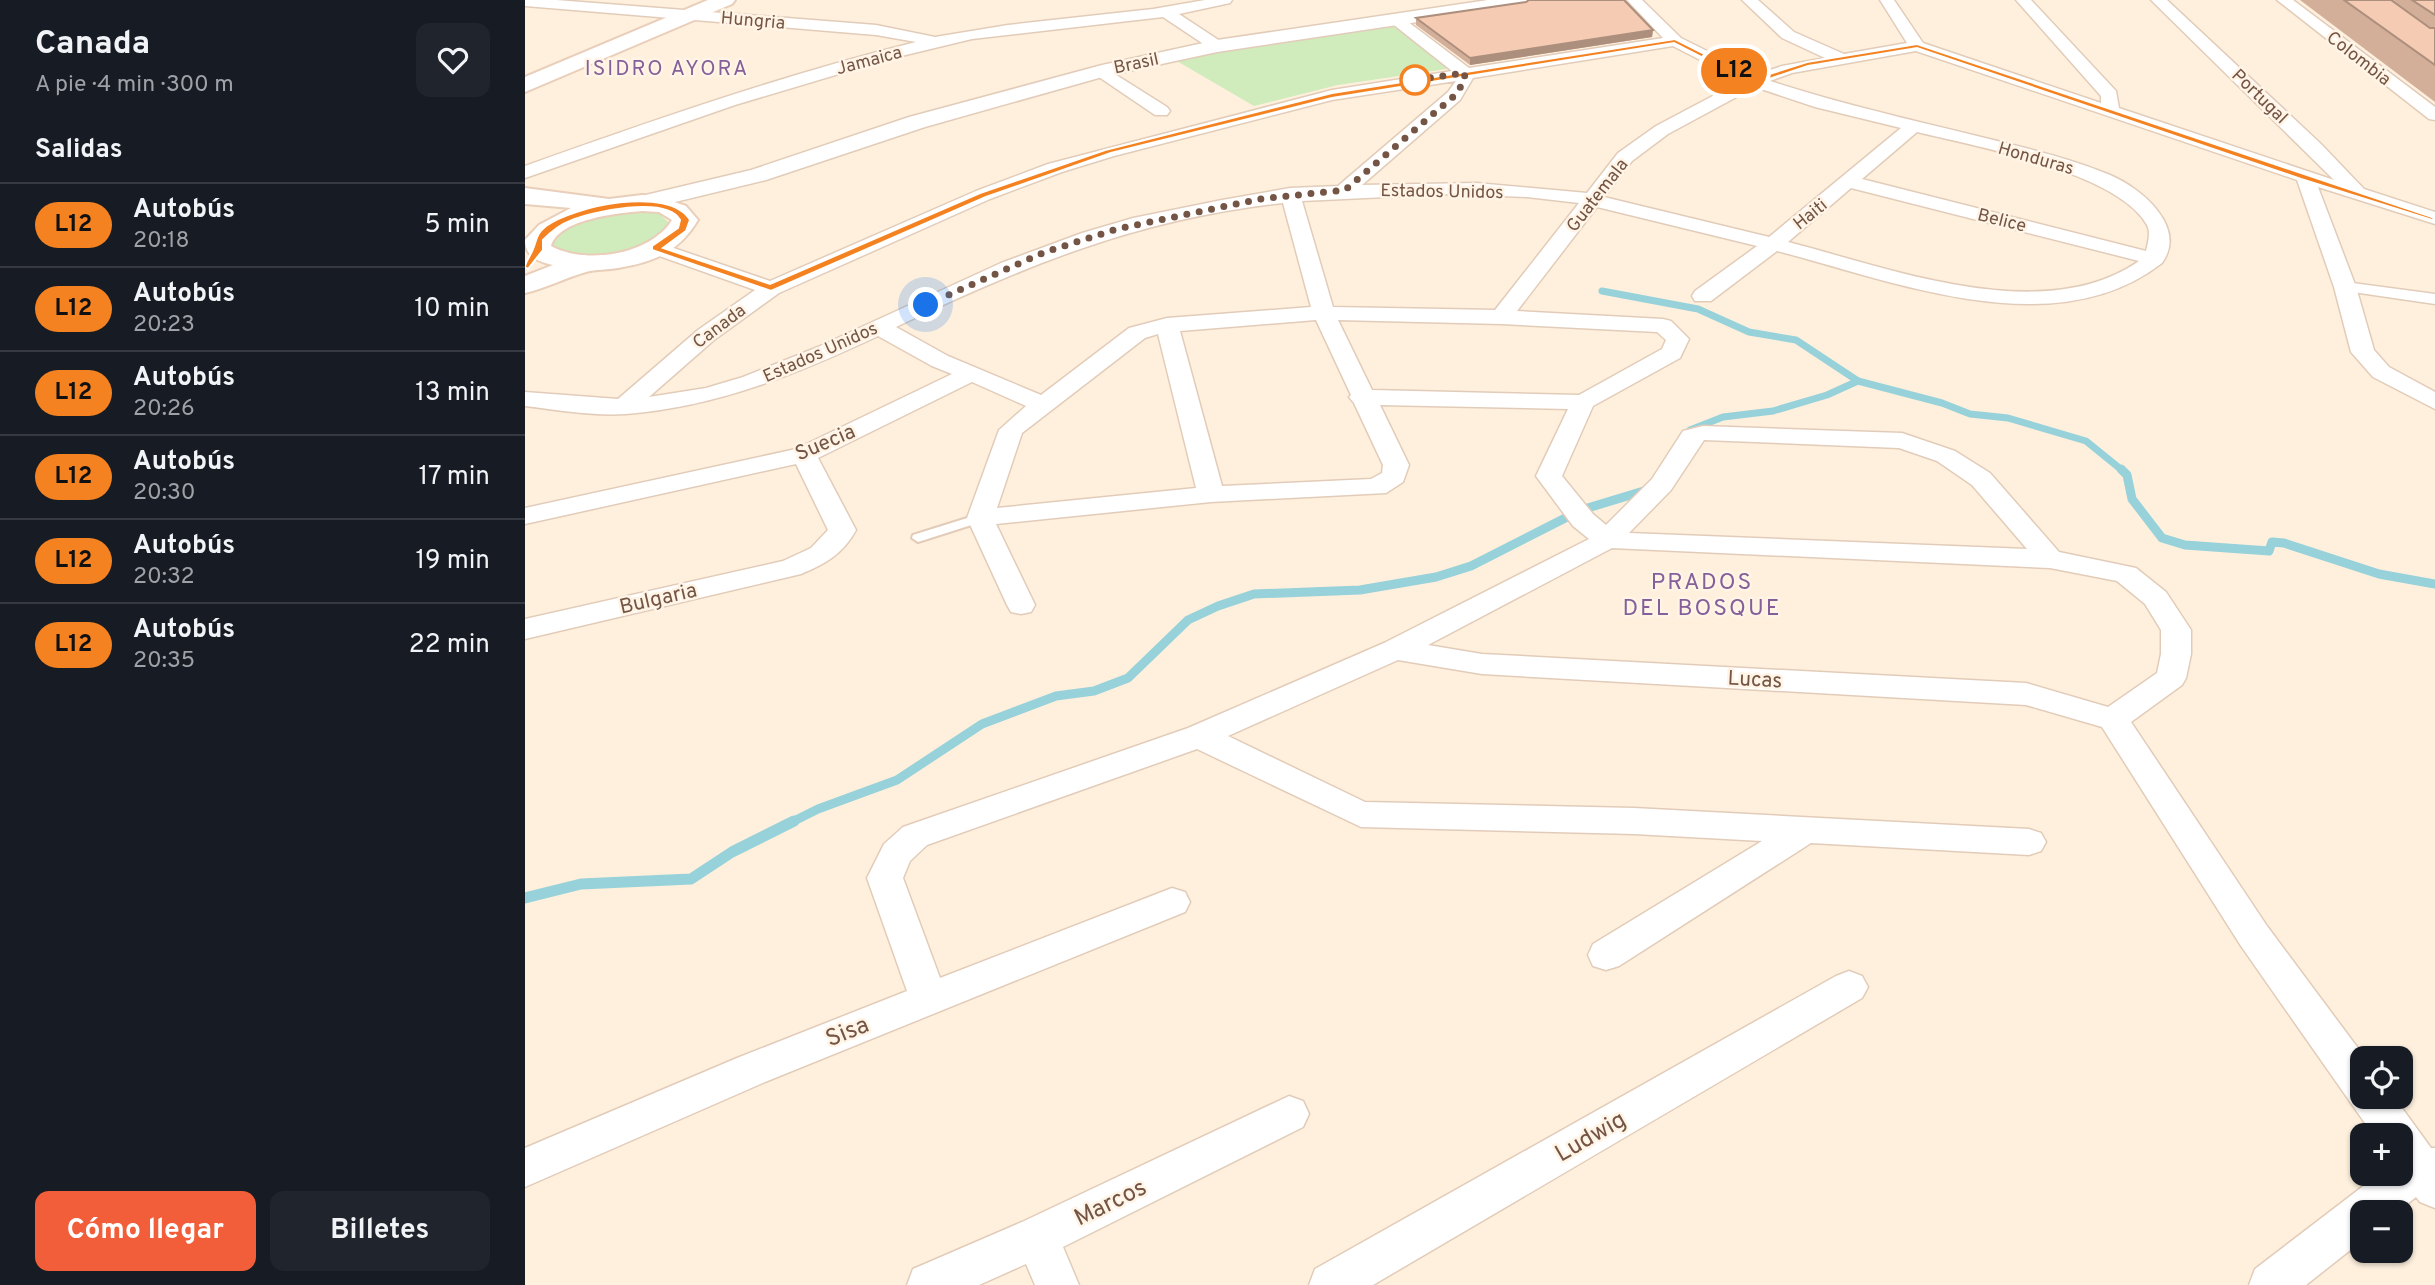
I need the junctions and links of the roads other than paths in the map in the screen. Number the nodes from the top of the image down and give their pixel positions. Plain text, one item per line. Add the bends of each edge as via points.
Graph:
1 (725, 0) edge
2 (1225, 0) edge
3 (1525, 0) edge
4 (1634, 0) edge
5 (1749, 0) edge
6 (1887, 0) edge
7 (2023, 0) edge
8 (2158, 0) edge
9 (2284, 0) edge
10 (526, 1) edge
11 (1169, 13) junction
12 (690, 15) junction
13 (1394, 18) junction
14 (1675, 41) junction
15 (938, 42) junction
16 (1217, 46) junction
17 (1917, 46) junction
18 (1841, 59) junction
19 (1102, 71) junction
20 (1465, 73) junction
21 (1754, 81) junction
22 (525, 85) edge
23 (1161, 111) dead end
24 (2110, 111) junction
25 (2435, 115) edge
26 (1913, 127) junction
27 (525, 172) edge
28 (758, 175) junction
29 (2305, 177) junction
30 (1849, 181) junction
31 (1345, 190) junction
32 (1290, 194) junction
33 (2360, 195) junction
34 (525, 196) edge
35 (1591, 200) junction
36 (642, 203) junction
37 (616, 205) junction
38 (525, 214) edge
39 (2435, 218) edge
40 (685, 220) junction
41 (1773, 244) junction
42 (655, 248) junction
43 (534, 252) edge
44 (2155, 259) junction
45 (585, 263) junction
46 (525, 285) edge
47 (2345, 287) junction
48 (771, 288) junction
49 (1703, 296) dead end
50 (2435, 299) edge
51 (1324, 313) junction
52 (1501, 317) junction
53 (1167, 325) junction
54 (878, 326) junction
55 (972, 373) junction
56 (1361, 397) junction
57 (525, 399) edge
58 (1583, 402) junction
59 (2435, 402) edge
60 (1043, 405) junction
61 (623, 407) junction
62 (804, 455) junction
63 (1211, 494) junction
64 (525, 516) edge
65 (980, 518) junction
66 (918, 538) dead end
67 (1607, 540) junction
68 (2050, 559) junction
69 (1021, 605) dead end
70 (525, 629) edge
71 (1395, 650) junction
72 (2113, 719) junction
73 (1199, 736) junction
74 (1806, 831) junction
75 (2029, 842) dead end
76 (1172, 902) dead end
77 (1606, 955) dead end
78 (1849, 987) dead end
79 (929, 998) junction
80 (2350, 1068) edge
81 (2379, 1109) edge
82 (1289, 1114) dead end
83 (2418, 1159) edge
84 (525, 1168) edge
85 (2376, 1200) edge
86 (2350, 1223) edge
87 (1037, 1237) junction
88 (929, 1285) edge
89 (1057, 1285) edge
90 (1331, 1285) edge
91 (2271, 1285) edge

1 - 12 main road
2 - 11 street, Jamaica
3 - 13 street, Brasil
4 - 14 street, Honduras
5 - 18 street via 1788,35
6 - 17 street
7 - 24 street via 2110,95
8 - 33 street, Portugal
9 - 25 street, Colombia
10 - 12 street, Hungria
11 - 15 street, Jamaica via 1035,25
11 - 16 street
12 - 15 street, Hungria via 876,30
12 - 22 main road
13 - 16 street, Brasil
13 - 20 street
14 - 20 street, Canada
14 - 21 street, Honduras
15 - 27 street, Jamaica via 669,121
16 - 19 street, Brasil
17 - 18 street, Guatemala
17 - 24 street
18 - 21 street, Guatemala
19 - 23 street
19 - 28 street, Brasil via 917,122
20 - 31 street via 1454,96
20 - 48 street, Canada via 1332,95 1081,160 983,195
21 - 26 street, Honduras
21 - 35 street, Guatemala via 1662,130 1625,157
24 - 29 street
26 - 30 street, Haiti
26 - 44 street, Honduras via 2034,156 2105,180 2137,201 2157,222 2160,233
28 - 36 street, Brasil
28 - 40 street, Brasil
29 - 33 street
29 - 47 street
30 - 41 street, Haiti
30 - 44 street, Belice
31 - 32 street, Estados Unidos
31 - 35 street, Estados Unidos via 1441,188
32 - 51 street
32 - 54 street, Estados Unidos via 1180,214 1045,252
33 - 39 street
34 - 37 main road
35 - 41 street, Estados Unidos
35 - 52 street, Guatemala
36 - 37 main road
36 - 40 main road via 672,208
37 - 43 main road via 549,229
38 - 43 main road
40 - 42 main road via 683,229
41 - 44 street, Estados Unidos via 1952,290 1998,295 2050,297 2111,286
41 - 49 street, Haiti
42 - 45 main road
42 - 48 street
43 - 45 main road via 562,262
45 - 46 main road
47 - 50 street
47 - 59 street via 2369,362
48 - 61 street, Canada via 706,335
51 - 52 street
51 - 53 street
51 - 56 street
52 - 58 street via 1663,326 1678,339 1672,353
53 - 60 street via 1137,333
53 - 63 street
54 - 55 street via 940,361
54 - 61 street, Estados Unidos via 748,383
55 - 60 street
55 - 62 street, Suecia
56 - 58 street
56 - 63 street via 1396,465 1394,477 1377,487
57 - 61 street, Estados Unidos
58 - 67 street via 1549,476 1583,520
60 - 65 street via 1011,430
62 - 64 street, Suecia
62 - 70 street, Bulgaria via 842,530 837,542 820,555 791,568
63 - 65 street
65 - 66 lane
65 - 69 street
67 - 68 street
67 - 68 street via 1662,484 1692,436 1902,441 1946,456 1981,480
67 - 71 street
68 - 72 street via 2126,574 2156,598 2176,630 2171,678
71 - 72 street, Lucas via 1482,664 2026,694
71 - 73 street
72 - 80 street via 2254,936
73 - 74 street via 1361,814
73 - 79 street via 915,836 895,853 885,878
74 - 75 street
74 - 77 street
76 - 79 street, Sisa
78 - 90 street, Ludwig
79 - 84 street, Sisa
81 - 83 street
82 - 87 street, Marcos
83 - 85 street
86 - 91 street
87 - 88 street, Marcos
87 - 89 street

